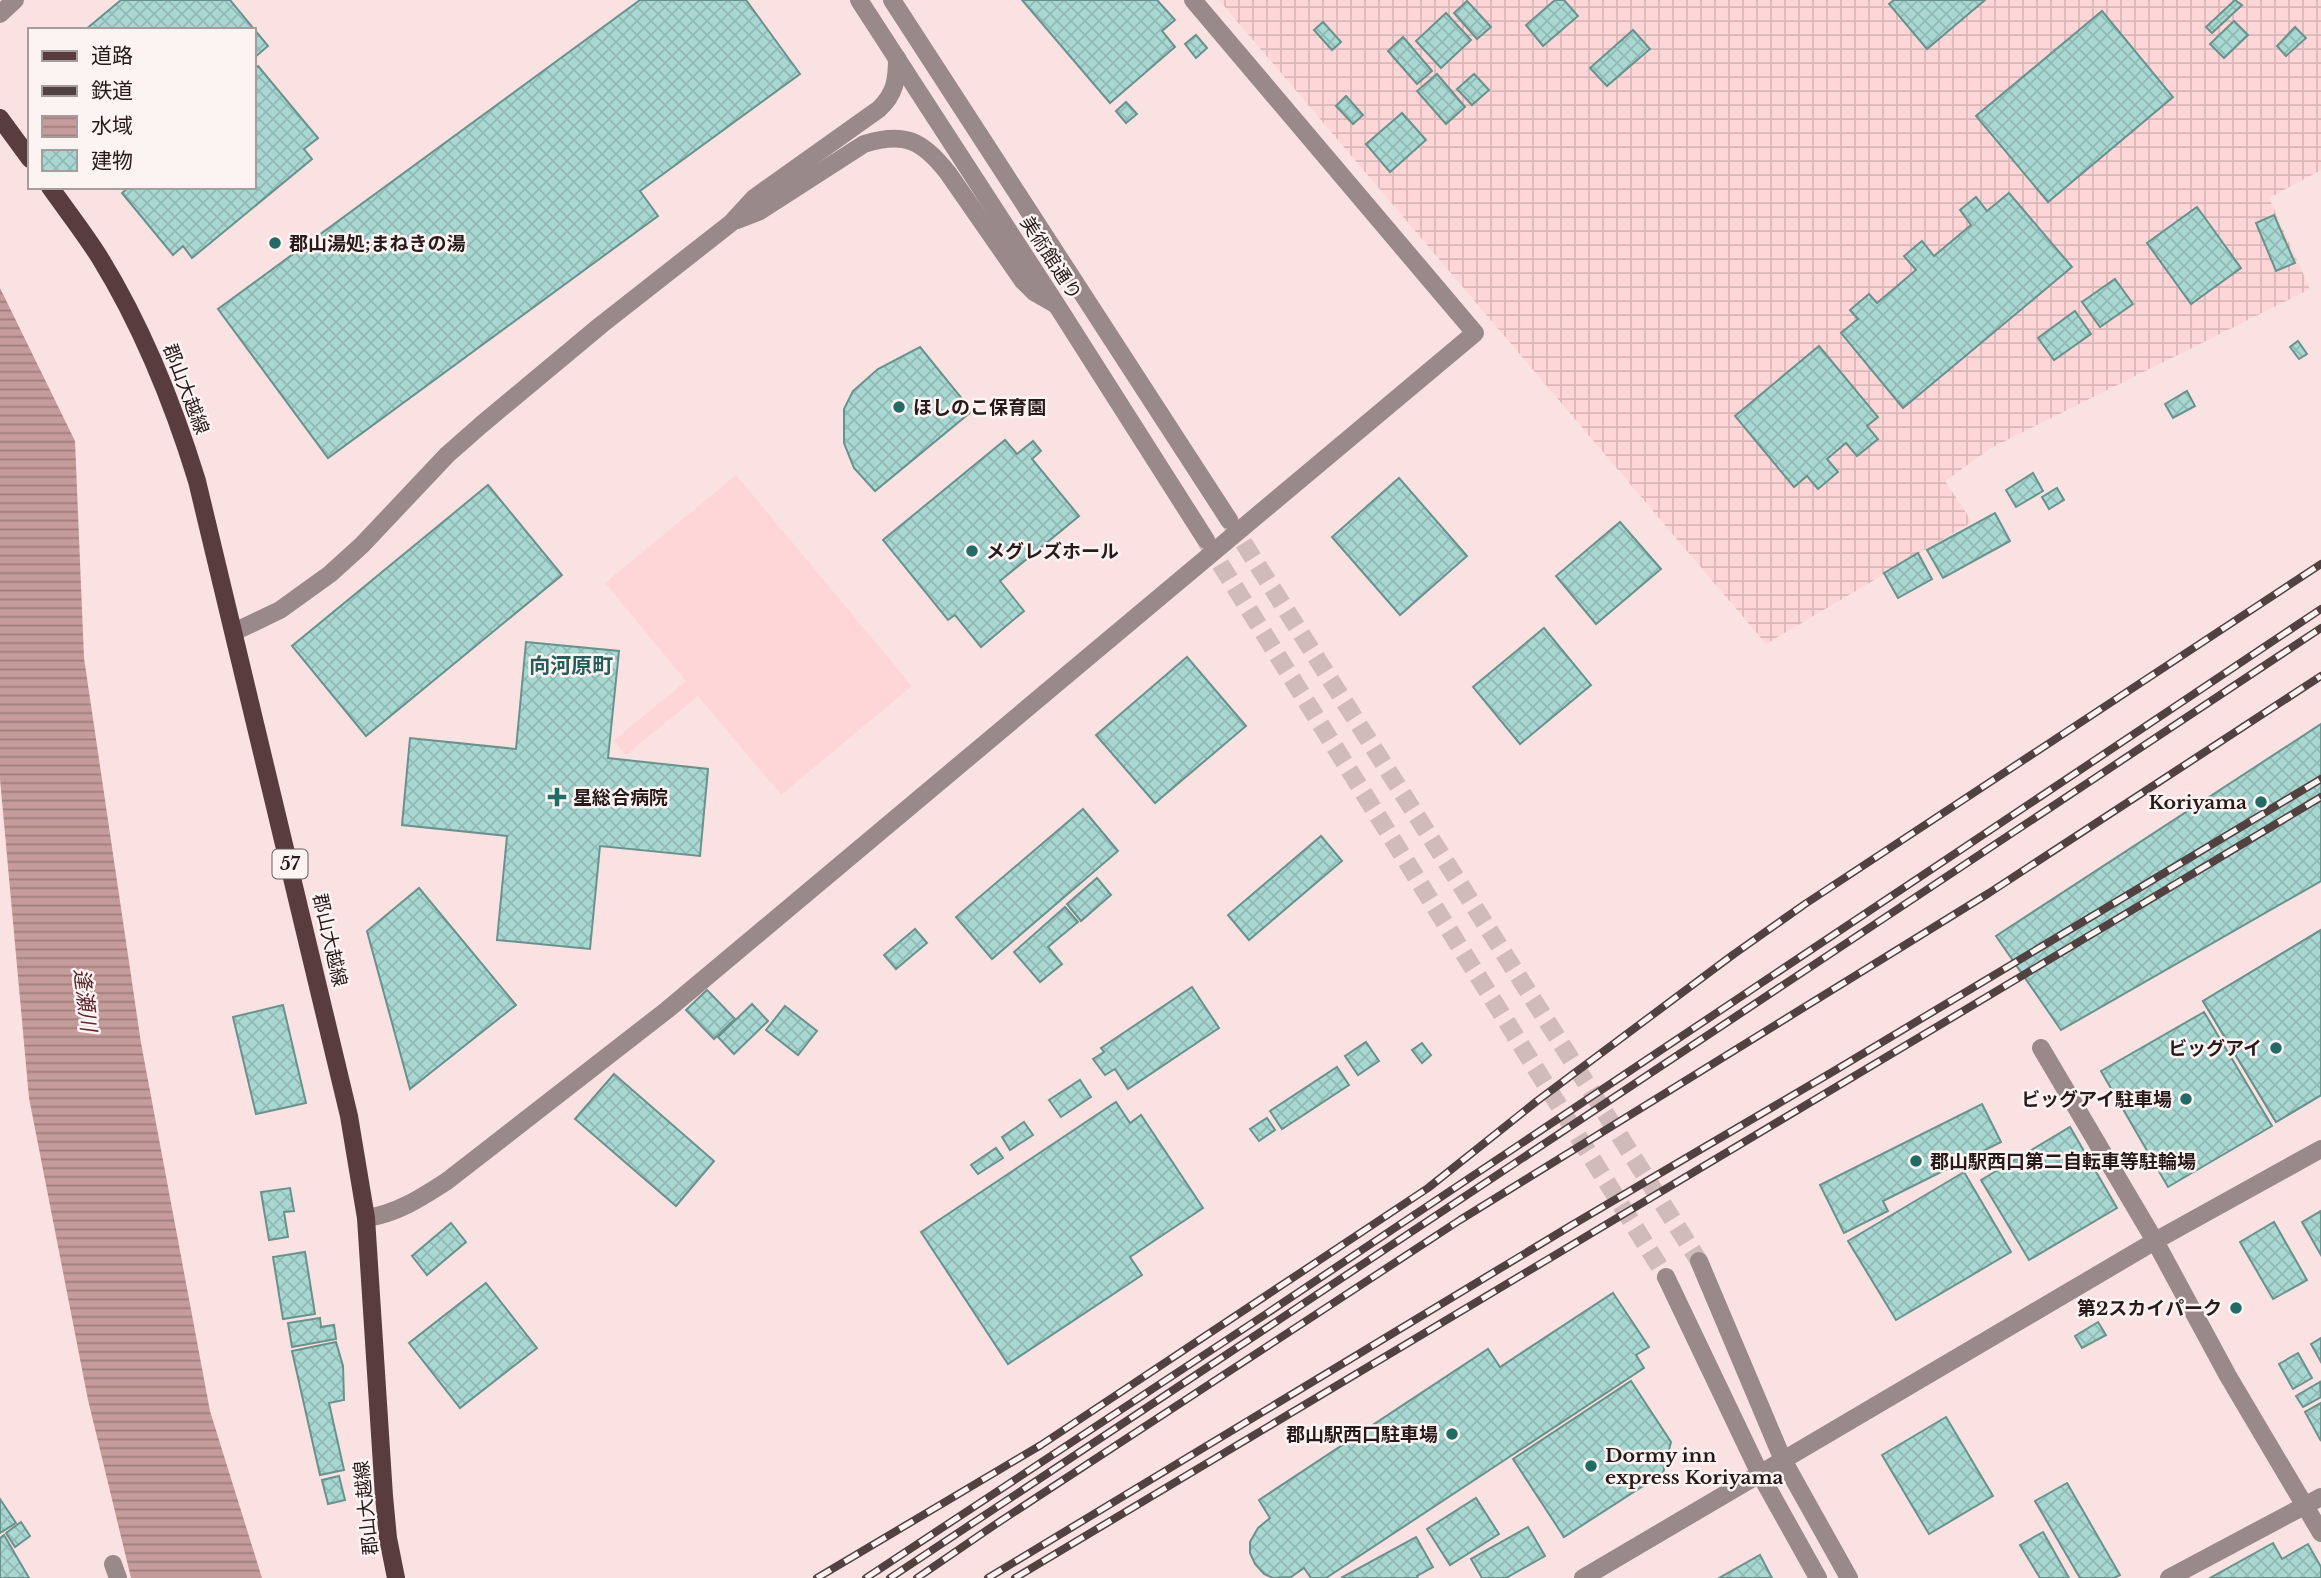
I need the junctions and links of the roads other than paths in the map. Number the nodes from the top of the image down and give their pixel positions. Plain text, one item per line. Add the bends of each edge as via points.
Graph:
1 (15, 0) edge
2 (859, 0) edge
3 (892, 0) edge
4 (1193, 0) edge
5 (0, 14) edge
6 (897, 58) junction
7 (0, 118) edge
8 (28, 156) edge
9 (51, 189) edge
10 (731, 223) junction
11 (1056, 304) junction
12 (1229, 520) tunnel mouth
13 (1206, 540) tunnel mouth
14 (234, 632) junction
15 (2040, 1048) dead end
16 (2321, 1149) edge
17 (366, 1218) junction
18 (2155, 1241) junction
19 (1699, 1261) tunnel mouth
20 (1666, 1277) tunnel mouth
21 (1783, 1460) junction
22 (1760, 1474) junction
23 (2314, 1502) edge
24 (2321, 1533) edge
25 (396, 1578) edge
26 (1583, 1578) edge
27 (1818, 1578) edge
28 (1849, 1578) edge
29 (2169, 1578) edge

1 - 5 street
2 - 6 street, 美術館通り
3 - 12 street, 美術館通り
4 - 17 street via 1475,332 667,1010 447,1181 389,1213
6 - 10 street via 897,81 886,102 754,198
6 - 11 street, 美術館通り
7 - 8 main road
9 - 14 main road, 郡山大越線 / 57 via 99,257 132,316 177,415
10 - 11 street via 760,211 864,144 907,139 935,156 1023,281
10 - 14 street via 481,425 330,574 280,610
11 - 13 street, 美術館通り
14 - 17 main road, 郡山大越線 / 57 via 346,1102
15 - 18 street
16 - 18 street
17 - 25 main road, 郡山大越線 / 57 via 384,1496
18 - 21 street
18 - 23 street via 2228,1376
19 - 21 street
20 - 22 street
21 - 22 street
21 - 28 street
22 - 26 street
22 - 27 street
23 - 24 street
23 - 29 street

